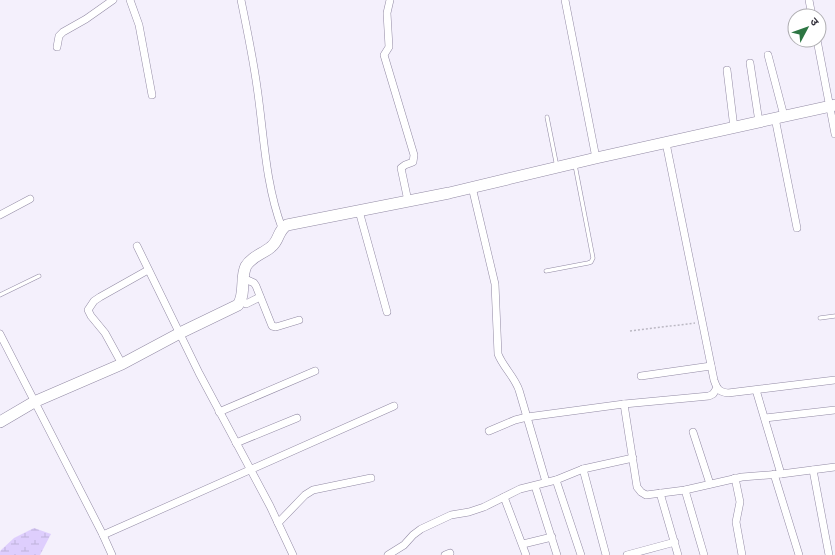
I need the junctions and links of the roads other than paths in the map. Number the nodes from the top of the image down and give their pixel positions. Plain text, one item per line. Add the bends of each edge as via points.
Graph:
1 (113, 0) edge
2 (130, 0) edge
3 (241, 0) edge
4 (390, 0) edge
5 (565, 0) edge
6 (57, 47) dead end
7 (819, 48) edge
8 (768, 55) dead end
9 (750, 63) dead end
10 (727, 70) dead end
11 (152, 95) dead end
12 (832, 106) edge
13 (547, 117) dead end
14 (779, 117) junction
15 (759, 122) junction
16 (734, 128) junction
17 (835, 134) edge
18 (666, 143) junction
19 (596, 158) junction
20 (575, 164) junction
21 (557, 168) junction
22 (472, 187) junction
23 (30, 199) dead end
24 (408, 201) junction
25 (359, 211) junction
26 (0, 216) edge
27 (282, 228) junction
28 (797, 228) dead end
29 (137, 246) dead end
30 (148, 270) junction
31 (546, 271) dead end
32 (39, 276) dead end
33 (243, 278) junction
34 (0, 295) edge
35 (260, 297) junction
36 (242, 300) junction
37 (387, 312) dead end
38 (835, 316) edge
39 (820, 318) dead end
40 (299, 320) dead end
41 (180, 333) junction
42 (0, 334) edge
43 (122, 364) junction
44 (711, 366) junction
45 (315, 371) dead end
46 (641, 376) dead end
47 (835, 380) edge
48 (717, 388) junction
49 (756, 390) junction
50 (34, 402) junction
51 (624, 404) junction
52 (394, 406) dead end
53 (834, 411) edge
54 (220, 412) junction
55 (527, 417) junction
56 (298, 418) dead end
57 (765, 418) junction
58 (835, 419) edge
59 (0, 422) edge
60 (489, 431) dead end
61 (693, 432) dead end
62 (236, 444) junction
63 (633, 458) junction
64 (835, 467) edge
65 (250, 469) junction
66 (583, 469) junction
67 (813, 470) junction
68 (778, 474) junction
69 (371, 478) dead end
70 (735, 478) junction
71 (556, 480) junction
72 (546, 482) junction
73 (710, 484) junction
74 (535, 486) junction
75 (686, 490) junction
76 (660, 493) junction
77 (504, 497) junction
78 (278, 523) junction
79 (103, 534) junction
80 (552, 537) junction
81 (675, 542) junction
82 (523, 544) junction
83 (112, 555) edge
84 (292, 555) edge
85 (388, 555) edge
86 (526, 555) edge
87 (557, 555) edge
88 (581, 555) edge
89 (606, 555) edge
90 (627, 555) edge
91 (678, 555) edge
92 (704, 555) edge
93 (742, 555) edge
94 (799, 555) edge
95 (829, 555) edge

1 - 6 street via 62,32
2 - 11 street via 139,25
3 - 27 street via 257,87 267,168
4 - 24 street via 387,13 389,47 384,55 414,155 413,162 401,168
5 - 19 street
7 - 12 street
8 - 14 street
9 - 15 street
10 - 16 street
12 - 14 street
12 - 17 street
13 - 21 lane
14 - 15 street
14 - 28 street
15 - 16 street
16 - 18 street
18 - 19 street
18 - 44 street
19 - 20 street
20 - 21 street
20 - 31 lane via 593,258 588,263
21 - 22 street
22 - 24 street
22 - 55 street via 495,284 498,354 515,379
23 - 26 street
24 - 25 street
25 - 27 street
25 - 37 street
27 - 33 street via 275,243 252,258 246,266
29 - 30 street
30 - 41 street
30 - 43 street via 100,297 89,307 88,312 103,330
32 - 34 lane
33 - 35 street via 254,283
33 - 36 street
35 - 36 street via 246,304
35 - 40 street via 272,326
36 - 41 street via 238,306
38 - 39 lane
41 - 43 street
41 - 54 street
42 - 50 street
43 - 50 street
44 - 46 street
44 - 48 street
45 - 54 street
47 - 49 street
48 - 49 street via 728,393
48 - 51 street via 709,396
49 - 57 street
50 - 59 street
50 - 79 street
51 - 55 street
51 - 63 street
52 - 65 street
53 - 57 street
53 - 58 street
54 - 62 street
55 - 60 street
55 - 72 street
56 - 62 street
57 - 68 street
61 - 73 street
62 - 65 street
63 - 66 street
63 - 76 street via 637,487 646,495
64 - 67 street
65 - 78 street
65 - 79 street
66 - 71 street
66 - 89 street
67 - 68 street
67 - 95 street
68 - 70 street
68 - 94 street
69 - 78 street via 312,490
70 - 73 street
70 - 93 street via 740,502 736,522
71 - 72 street
71 - 88 street
72 - 74 street
73 - 75 street
74 - 77 street via 520,489
74 - 80 street
75 - 76 street
75 - 92 street
76 - 81 street
77 - 82 street
77 - 85 street via 477,510 451,515 427,526
78 - 84 street
79 - 83 street
80 - 82 street
80 - 87 street
81 - 90 street
81 - 91 street
82 - 86 street

